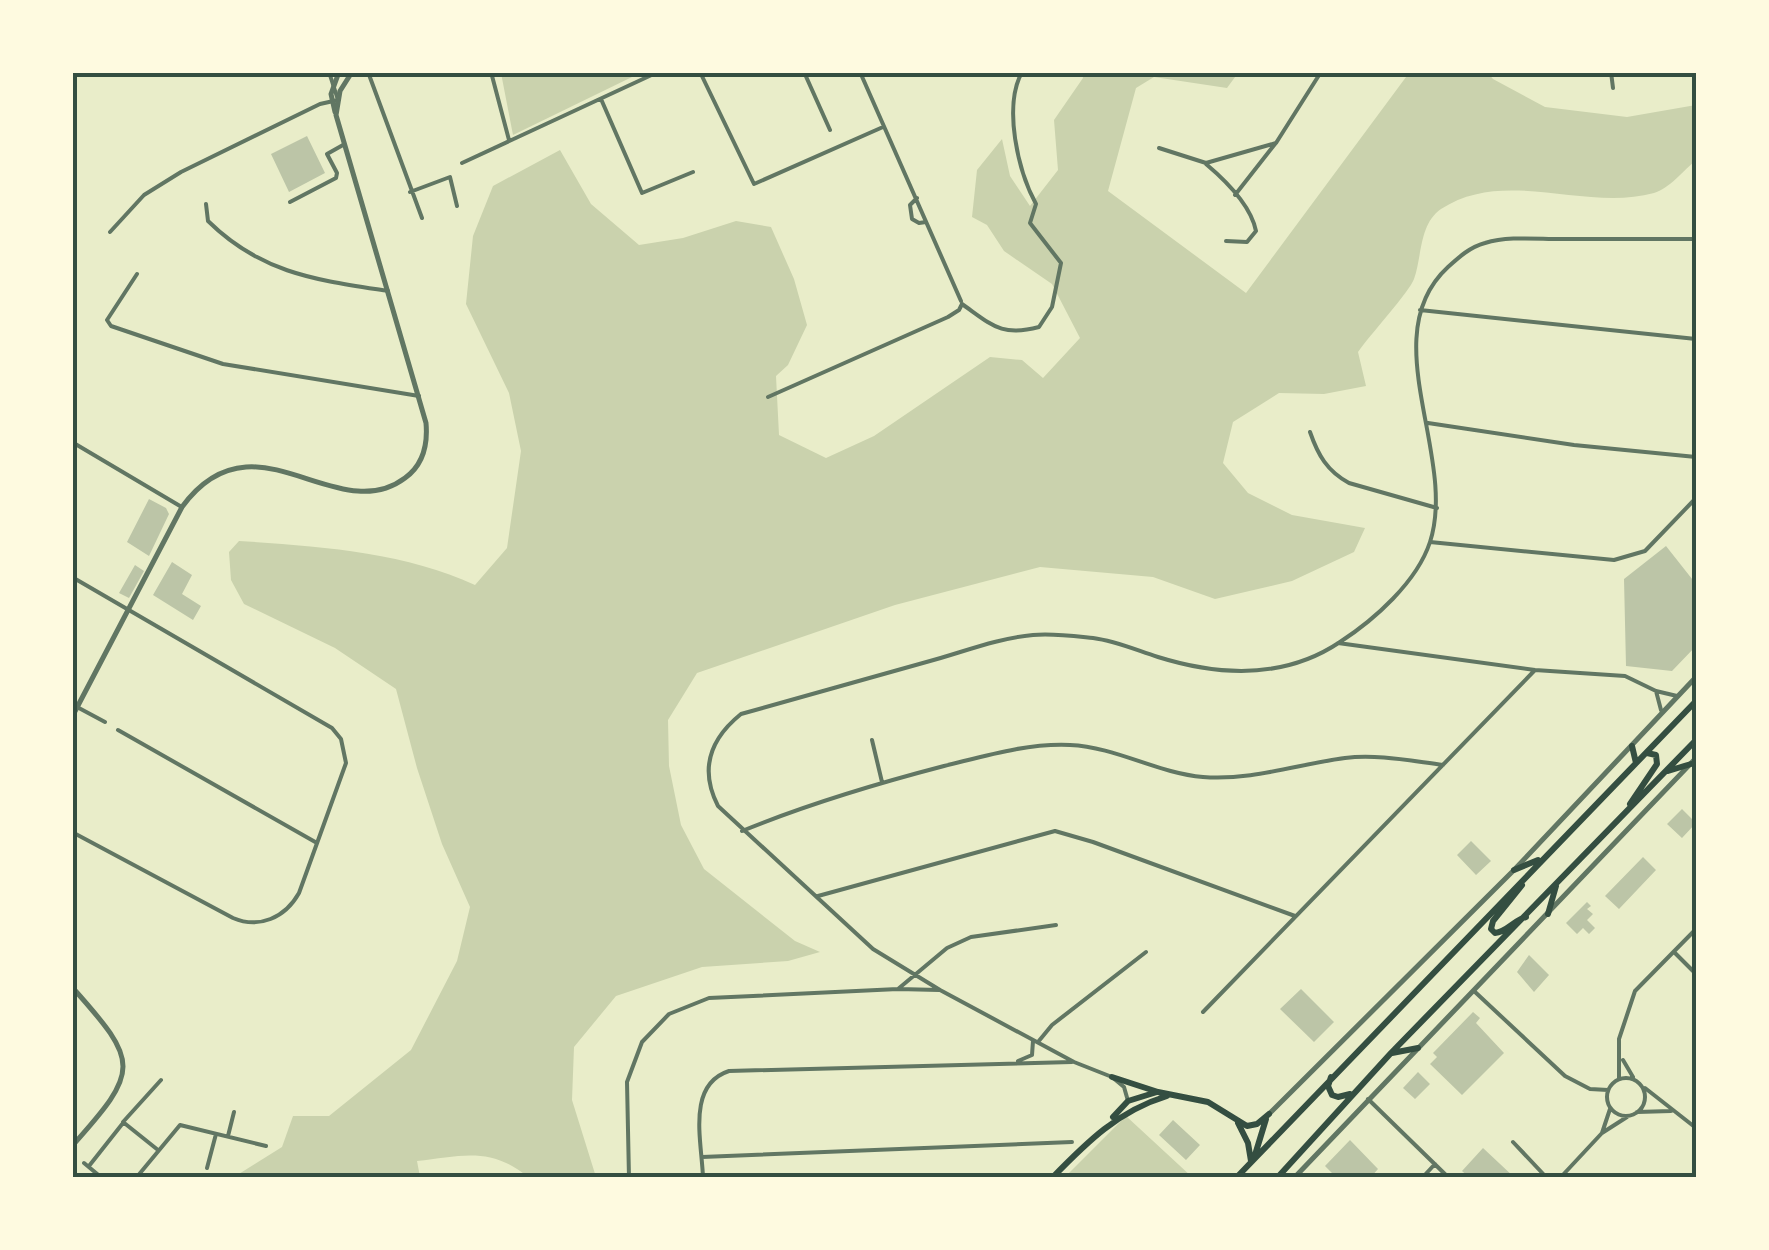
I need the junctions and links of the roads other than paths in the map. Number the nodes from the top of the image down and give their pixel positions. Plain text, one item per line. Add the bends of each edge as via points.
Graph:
1 (329, 72) edge
2 (339, 72) edge
3 (352, 72) edge
4 (368, 72) edge
5 (490, 72) edge
6 (658, 72) edge
7 (700, 72) edge
8 (804, 72) edge
9 (860, 72) edge
10 (1022, 72) edge
11 (1322, 72) edge
12 (1611, 72) edge
13 (334, 87) junction
14 (1613, 88) dead end
15 (601, 99) junction
16 (335, 102) junction
17 (883, 127) junction
18 (830, 130) dead end
19 (509, 140) junction
20 (1276, 143) junction
21 (344, 146) junction
22 (1159, 148) dead end
23 (462, 162) dead end
24 (1206, 164) junction
25 (693, 172) dead end
26 (410, 192) junction
27 (1235, 194) junction
28 (917, 198) junction
29 (290, 202) dead end
30 (206, 204) dead end
31 (457, 206) dead end
32 (422, 218) dead end
33 (927, 222) junction
34 (110, 232) dead end
35 (1696, 239) edge
36 (1226, 242) dead end
37 (137, 274) dead end
38 (388, 291) junction
39 (962, 304) junction
40 (1420, 310) junction
41 (1696, 339) edge
42 (419, 396) junction
43 (768, 397) dead end
44 (1427, 422) junction
45 (1310, 432) dead end
46 (72, 442) edge
47 (1696, 457) edge
48 (1696, 498) edge
49 (182, 507) junction
50 (1437, 508) junction
51 (1430, 542) junction
52 (72, 577) edge
53 (129, 609) junction
54 (1338, 644) junction
55 (1535, 670) junction
56 (1696, 678) edge
57 (1656, 691) junction
58 (1679, 696) junction
59 (1696, 702) edge
60 (78, 707) junction
61 (1662, 714) junction
62 (72, 717) edge
63 (104, 722) dead end
64 (118, 730) dead end
65 (872, 740) dead end
66 (1696, 740) edge
67 (1632, 746) junction
68 (1647, 752) junction
69 (1694, 761) edge
70 (1636, 763) junction
71 (1443, 765) junction
72 (1667, 771) junction
73 (882, 782) junction
74 (1628, 810) junction
75 (742, 831) junction
76 (72, 832) edge
77 (317, 843) junction
78 (1544, 857) junction
79 (1514, 870) junction
80 (1524, 880) junction
81 (1558, 882) junction
82 (816, 897) junction
83 (1548, 914) junction
84 (1295, 916) junction
85 (1526, 916) junction
86 (1056, 925) dead end
87 (1696, 929) edge
88 (1146, 952) dead end
89 (1674, 952) junction
90 (1696, 974) edge
91 (915, 975) junction
92 (72, 987) edge
93 (898, 989) junction
94 (940, 990) junction
95 (1474, 991) junction
96 (1203, 1012) dead end
97 (1031, 1037) junction
98 (1038, 1042) junction
99 (1418, 1048) junction
100 (1391, 1053) junction
101 (1620, 1056) junction
102 (1018, 1062) junction
103 (1074, 1062) junction
104 (1331, 1076) junction
105 (1112, 1077) junction
106 (1619, 1079) junction
107 (162, 1080) dead end
108 (1638, 1083) junction
109 (1357, 1090) junction
110 (1608, 1090) junction
111 (1158, 1092) junction
112 (1173, 1094) junction
113 (1368, 1099) junction
114 (1128, 1101) junction
115 (1610, 1106) junction
116 (234, 1112) dead end
117 (1676, 1112) junction
118 (1634, 1113) junction
119 (1269, 1114) junction
120 (1120, 1116) junction
121 (123, 1122) junction
122 (1238, 1122) junction
123 (1108, 1124) junction
124 (1696, 1128) edge
125 (216, 1133) junction
126 (1602, 1133) junction
127 (228, 1136) junction
128 (1072, 1142) dead end
129 (1513, 1142) dead end
130 (72, 1146) edge
131 (266, 1146) dead end
132 (158, 1150) junction
133 (702, 1156) junction
134 (1253, 1160) junction
135 (1435, 1164) junction
136 (207, 1168) dead end
137 (102, 1178) edge
138 (136, 1178) edge
139 (629, 1178) edge
140 (703, 1178) edge
141 (1052, 1178) edge
142 (1236, 1178) edge
143 (1278, 1178) edge
144 (1294, 1178) edge
145 (1422, 1178) edge
146 (1449, 1178) edge
147 (1547, 1178) edge
148 (1560, 1178) edge

1 - 13 street
2 - 13 street
3 - 16 street
4 - 26 street
5 - 19 street
6 - 15 street
7 - 17 street via 754,184
8 - 18 street
9 - 17 street
10 - 39 street via 1012,105 1021,174 1036,204 1030,224 1061,264 1052,306 1039,327 1003,331
11 - 20 street
12 - 14 street
13 - 16 street
15 - 19 street
15 - 25 street via 642,193
16 - 21 street
16 - 34 street via 180,172 144,194
17 - 28 street
19 - 23 street
20 - 24 street
20 - 27 street
21 - 29 street via 326,154 336,178
21 - 38 street
22 - 24 street
24 - 27 street
26 - 31 street via 450,177
26 - 32 street
27 - 36 street via 1256,231 1247,242
28 - 33 street
28 - 33 street via 910,204 912,218
30 - 38 street via 208,222 248,255 301,276
33 - 39 street
35 - 40 street via 1486,242 1437,277
37 - 42 street via 107,320 110,326 223,364
38 - 42 street
39 - 43 street via 948,317
40 - 41 street
40 - 44 street via 1415,337
42 - 49 street via 427,433 423,457 394,487 360,491 245,467 205,482
44 - 47 street
44 - 50 street
45 - 50 street via 1338,477
46 - 49 street
48 - 51 street via 1645,551 1614,560
49 - 53 street
50 - 51 street
51 - 54 street via 1400,588
52 - 53 street
53 - 60 street
53 - 77 street via 338,735 346,763
54 - 55 street
54 - 75 street via 1275,669 1238,673 1097,639 1035,634 741,714 713,745 707,776 718,806
55 - 57 street via 1625,676
55 - 71 street
56 - 58 street
57 - 58 street
57 - 61 street
58 - 61 street
59 - 68 main road
60 - 62 street
60 - 63 street
61 - 67 street
64 - 77 street
65 - 73 street
66 - 72 main road
67 - 70 main road
67 - 79 street
68 - 70 main road
68 - 74 main road via 1657,764
69 - 72 main road
69 - 83 street
70 - 78 main road
71 - 73 street via 1347,758 1204,778 1072,745 1008,750
71 - 84 street
72 - 74 main road
73 - 75 street
74 - 81 main road
75 - 82 street
76 - 77 street via 239,921 258,923 295,901
78 - 79 main road
78 - 80 main road
79 - 119 street
80 - 85 main road via 1491,928 1500,932
80 - 104 main road
81 - 83 main road
81 - 85 main road
82 - 84 street via 1055,831
82 - 91 street via 873,949
83 - 95 street
84 - 96 street
85 - 100 main road
86 - 91 street via 970,937
87 - 89 street
88 - 98 street
89 - 90 street
89 - 101 street via 1636,991 1622,1025
91 - 93 street
91 - 94 street
92 - 130 street via 111,1030 124,1062 117,1092
93 - 94 street
93 - 139 street via 709,998 669,1014 642,1042 627,1082
94 - 97 street
95 - 99 street
95 - 110 street via 1565,1076
97 - 98 street
97 - 102 street via 1034,1051
98 - 103 street
99 - 100 main road
99 - 113 street
100 - 109 main road
101 - 106 street
101 - 108 street
102 - 103 street
102 - 133 street via 729,1071 715,1076 700,1099
103 - 105 street
104 - 109 main road via 1335,1096
104 - 134 main road
105 - 111 main road
105 - 114 street
106 - 108 street
106 - 110 street
107 - 121 street
108 - 117 street
108 - 118 street via 1644,1096
109 - 143 main road
110 - 115 street
111 - 112 main road
111 - 114 main road
112 - 120 main road
112 - 122 main road via 1208,1102
113 - 135 street
113 - 144 street
114 - 120 main road
114 - 123 main road
115 - 118 street via 1619,1114
115 - 126 street
116 - 127 street
117 - 118 street
117 - 124 street
118 - 126 street
119 - 122 main road via 1252,1126
119 - 134 main road
120 - 123 main road
121 - 132 street
121 - 137 street via 87,1165
122 - 134 main road
123 - 141 main road
125 - 127 street
125 - 132 street via 180,1125
125 - 136 street
126 - 148 street
127 - 131 street
128 - 133 street
129 - 147 street
132 - 138 street
133 - 140 street
134 - 142 main road
135 - 145 street
135 - 146 street

